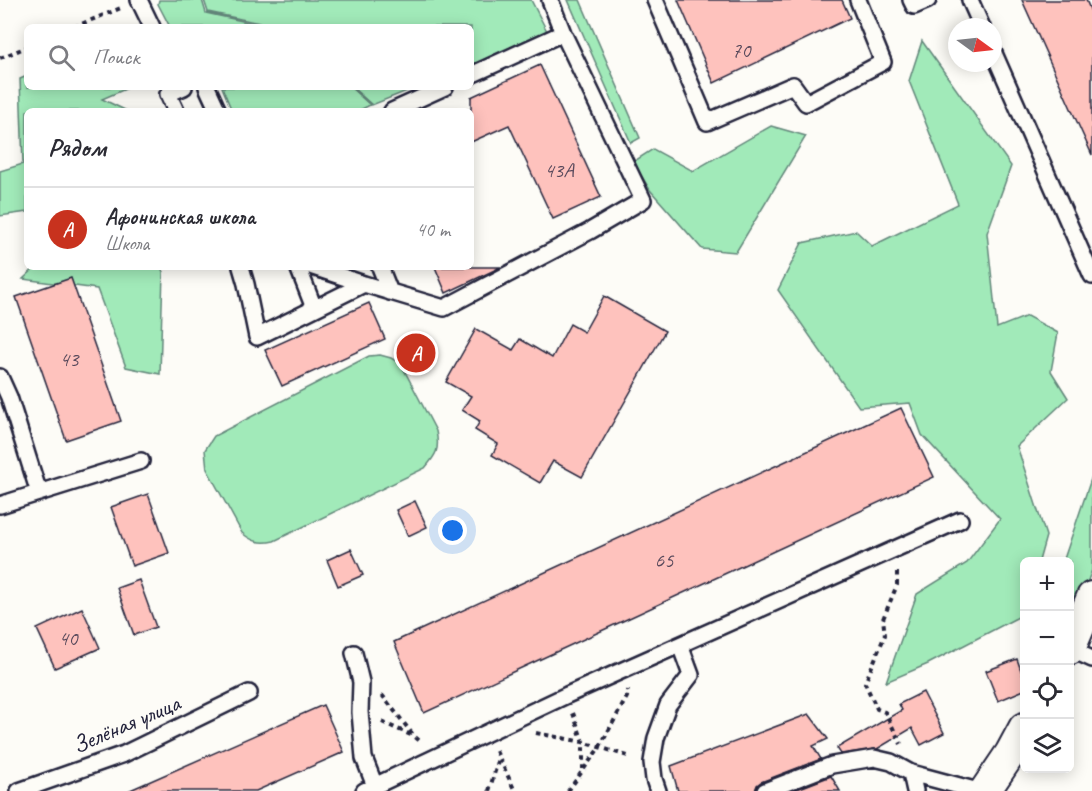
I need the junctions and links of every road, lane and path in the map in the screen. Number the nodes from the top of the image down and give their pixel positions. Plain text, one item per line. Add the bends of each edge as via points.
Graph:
1 (139, 0) edge
2 (550, 0) edge
3 (655, 0) edge
4 (858, 0) edge
5 (911, 0) edge
6 (928, 0) edge
7 (970, 0) edge
8 (978, 18) edge
9 (81, 24) edge
10 (151, 24) edge
11 (563, 33) junction
12 (24, 48) edge
13 (0, 58) edge
14 (1002, 71) edge
15 (474, 74) edge
16 (177, 90) edge
17 (208, 90) edge
18 (438, 90) edge
19 (175, 108) edge
20 (217, 108) edge
21 (399, 108) edge
22 (242, 270) edge
23 (299, 270) edge
24 (322, 270) edge
25 (381, 270) edge
26 (1092, 276) edge
27 (364, 284) junction
28 (390, 292) junction
29 (314, 308) junction
30 (0, 377) edge
31 (141, 461) dead end
32 (39, 493) junction
33 (0, 505) edge
34 (960, 520) dead end
35 (898, 547) junction
36 (1092, 597) edge
37 (1074, 640) edge
38 (680, 645) junction
39 (1074, 651) edge
40 (354, 653) dead end
41 (1092, 659) edge
42 (629, 668) junction
43 (361, 682) junction
44 (249, 693) dead end
45 (567, 695) junction
46 (360, 712) junction
47 (502, 726) junction
48 (487, 733) junction
49 (1020, 735) edge
50 (414, 736) junction
51 (584, 742) junction
52 (599, 748) junction
53 (439, 755) junction
54 (499, 758) junction
55 (652, 762) junction
56 (583, 769) junction
57 (911, 773) junction
58 (369, 788) edge
59 (19, 791) edge
60 (489, 791) edge
61 (515, 791) edge
62 (568, 791) edge
63 (658, 791) edge
64 (765, 791) edge
65 (915, 791) edge
66 (978, 791) edge
67 (985, 791) edge

1 - 9 path
1 - 10 lane
2 - 11 lane
3 - 4 lane via 707,122 793,85 806,103 884,62
5 - 6 lane via 914,6
7 - 8 lane
11 - 15 lane
11 - 28 lane via 643,200 444,308
12 - 13 path
14 - 26 lane
16 - 19 lane via 168,94
17 - 20 lane
18 - 21 lane
22 - 29 lane via 256,337
23 - 29 lane
24 - 27 lane
25 - 28 lane
27 - 28 lane
27 - 29 lane
30 - 32 lane
31 - 32 lane
32 - 33 lane
34 - 35 lane
35 - 38 lane
35 - 57 path via 897,585 883,619 885,635 865,683 904,749
36 - 37 street
38 - 42 lane
38 - 55 lane via 691,675 669,705 656,738
39 - 41 lane
40 - 43 lane
42 - 45 lane
42 - 52 path via 627,697
43 - 46 lane
43 - 50 path via 379,691
44 - 59 lane, Зелёная улица via 124,754
45 - 47 lane
45 - 51 path
46 - 50 path
46 - 58 lane
47 - 48 lane
47 - 51 path
48 - 53 lane
48 - 54 path
49 - 67 street
50 - 53 path
51 - 52 path
51 - 56 path
52 - 55 path
52 - 56 path
53 - 58 lane
54 - 60 path
54 - 61 path
55 - 63 lane
56 - 62 path
57 - 64 lane via 874,758 832,765
57 - 65 lane
57 - 66 lane

